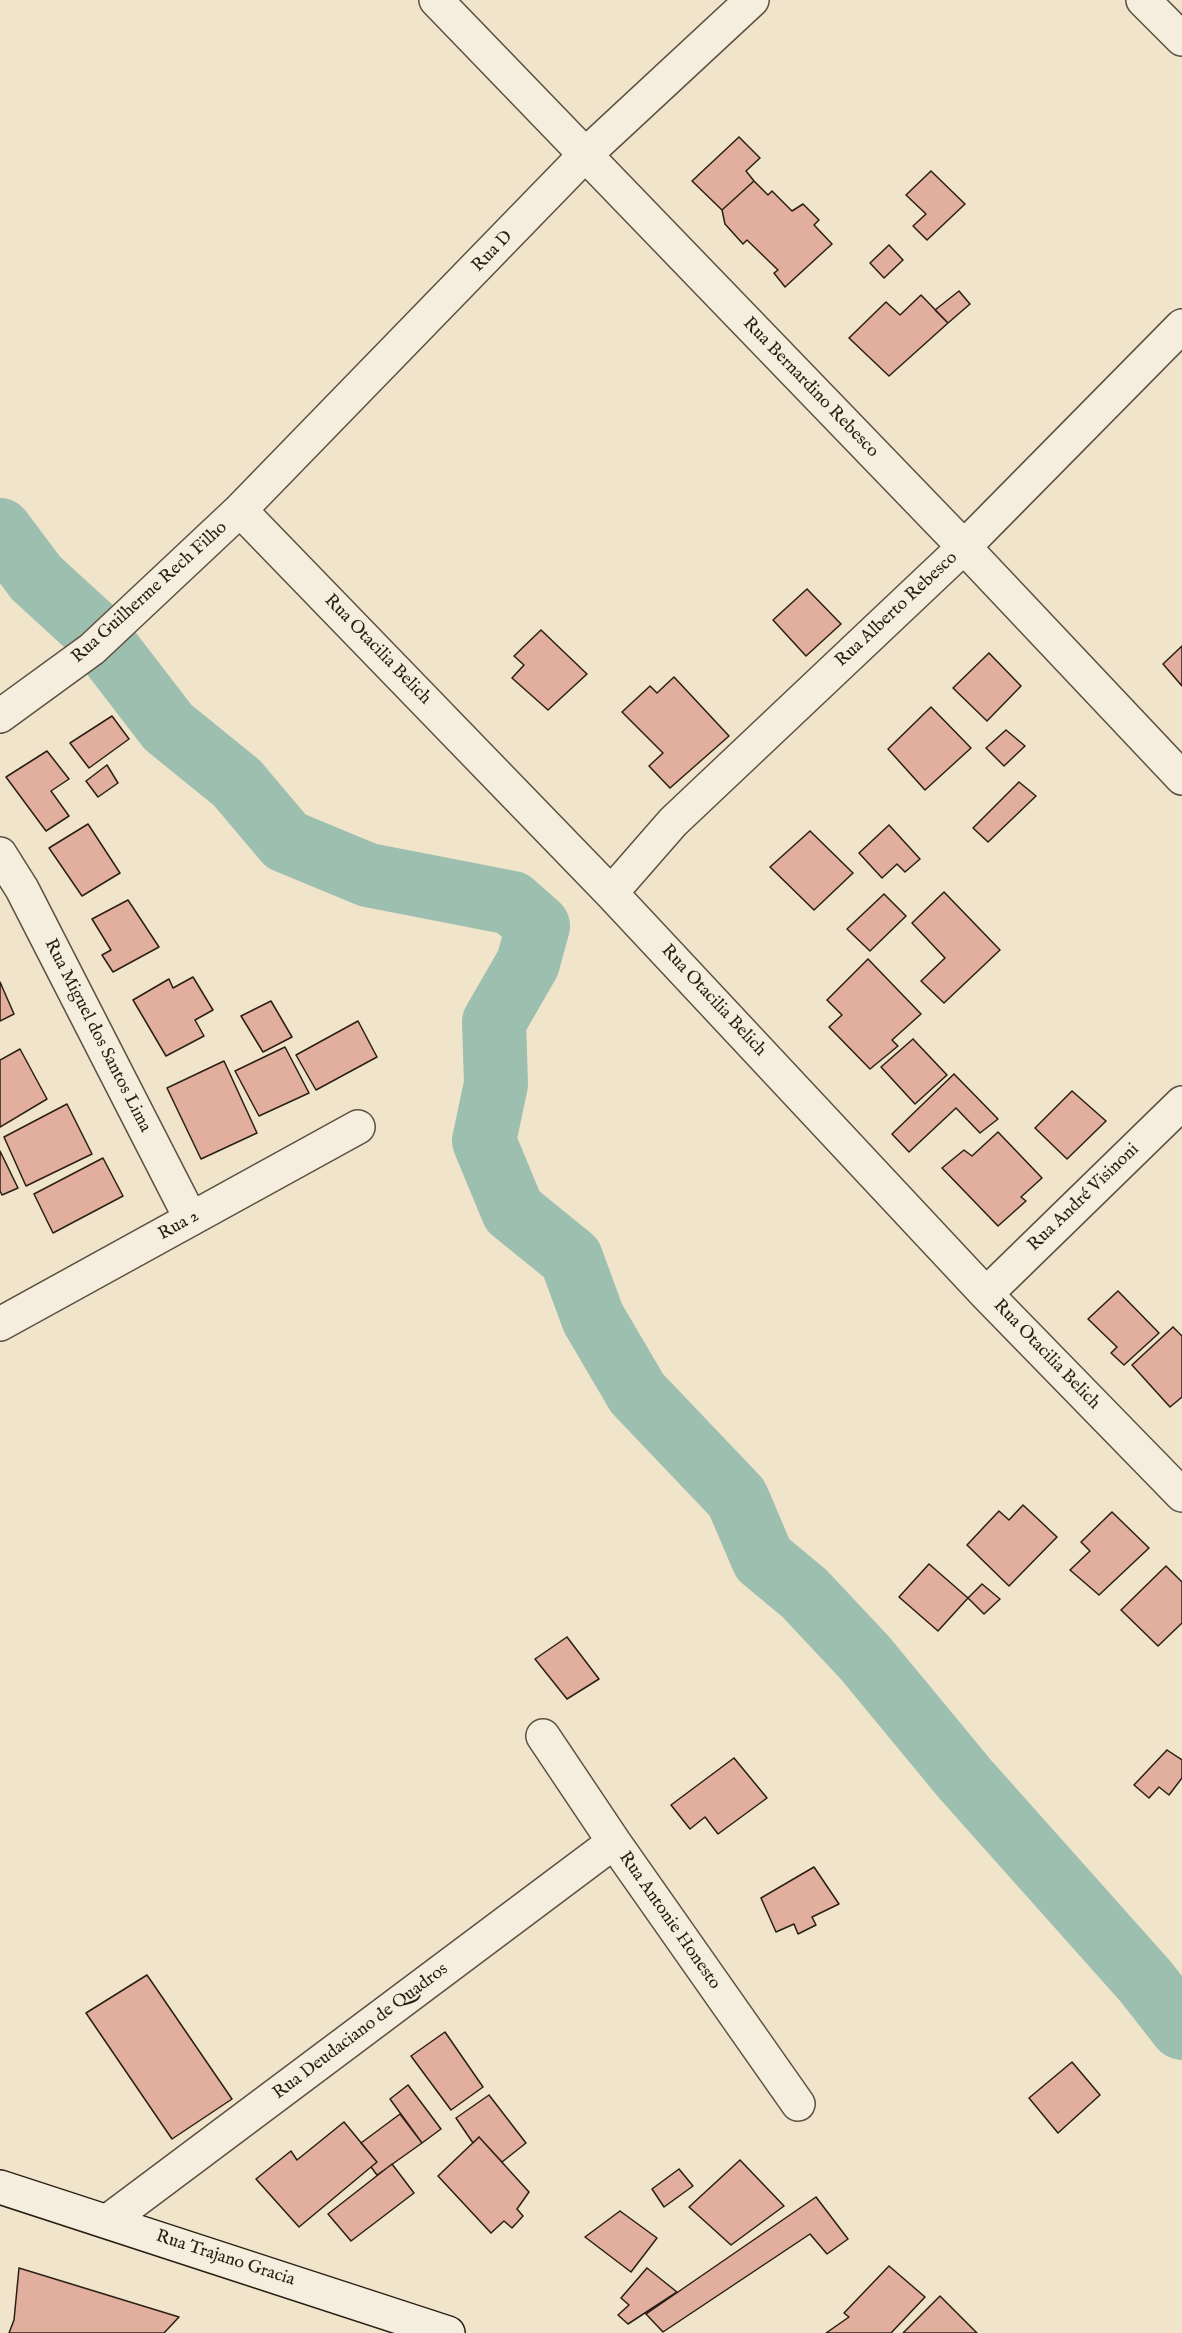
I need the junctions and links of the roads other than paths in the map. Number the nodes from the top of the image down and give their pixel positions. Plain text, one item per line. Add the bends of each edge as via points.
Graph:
1 (436, 0) edge
2 (752, 0) edge
3 (1143, 0) edge
4 (1182, 39) edge
5 (584, 156) junction
6 (1182, 326) edge
7 (240, 510) junction
8 (964, 548) junction
9 (0, 716) edge
10 (1182, 778) edge
11 (0, 854) edge
12 (611, 893) junction
13 (1182, 1103) edge
14 (358, 1127) dead end
15 (191, 1219) junction
16 (986, 1294) junction
17 (0, 1324) edge
18 (1182, 1496) edge
19 (543, 1736) dead end
20 (614, 1842) junction
21 (798, 2104) dead end
22 (0, 2187) edge
23 (108, 2221) junction
24 (448, 2333) edge

1 - 5 street, Rua Bernardino Rebesco
2 - 5 street, Rua D
3 - 4 street
5 - 7 street, Rua D
5 - 8 street, Rua Bernardino Rebesco
6 - 8 street, Rua Alberto Rebesco
7 - 9 street, Rua Guilherme Rech Filho via 92,649
7 - 12 street, Rua Otacilia Belich
8 - 10 street, Rua Bernardino Rebesco
8 - 12 street, Rua Alberto Rebesco via 673,822
11 - 15 street, Rua Miguel dos Santos Lima via 22,889
12 - 16 street, Rua Otacilia Belich
13 - 16 street, Rua André Visinoni
14 - 15 street, Rua 2
15 - 17 street, Rua 2
16 - 18 street, Rua Otacilia Belich
19 - 20 street, Rua Antonie Honesto
20 - 21 street, Rua Antonie Honesto
20 - 23 street, Rua Deudaciano de Quadros
22 - 23 street, Rua Trajano Gracia
23 - 24 street, Rua Trajano Gracia

